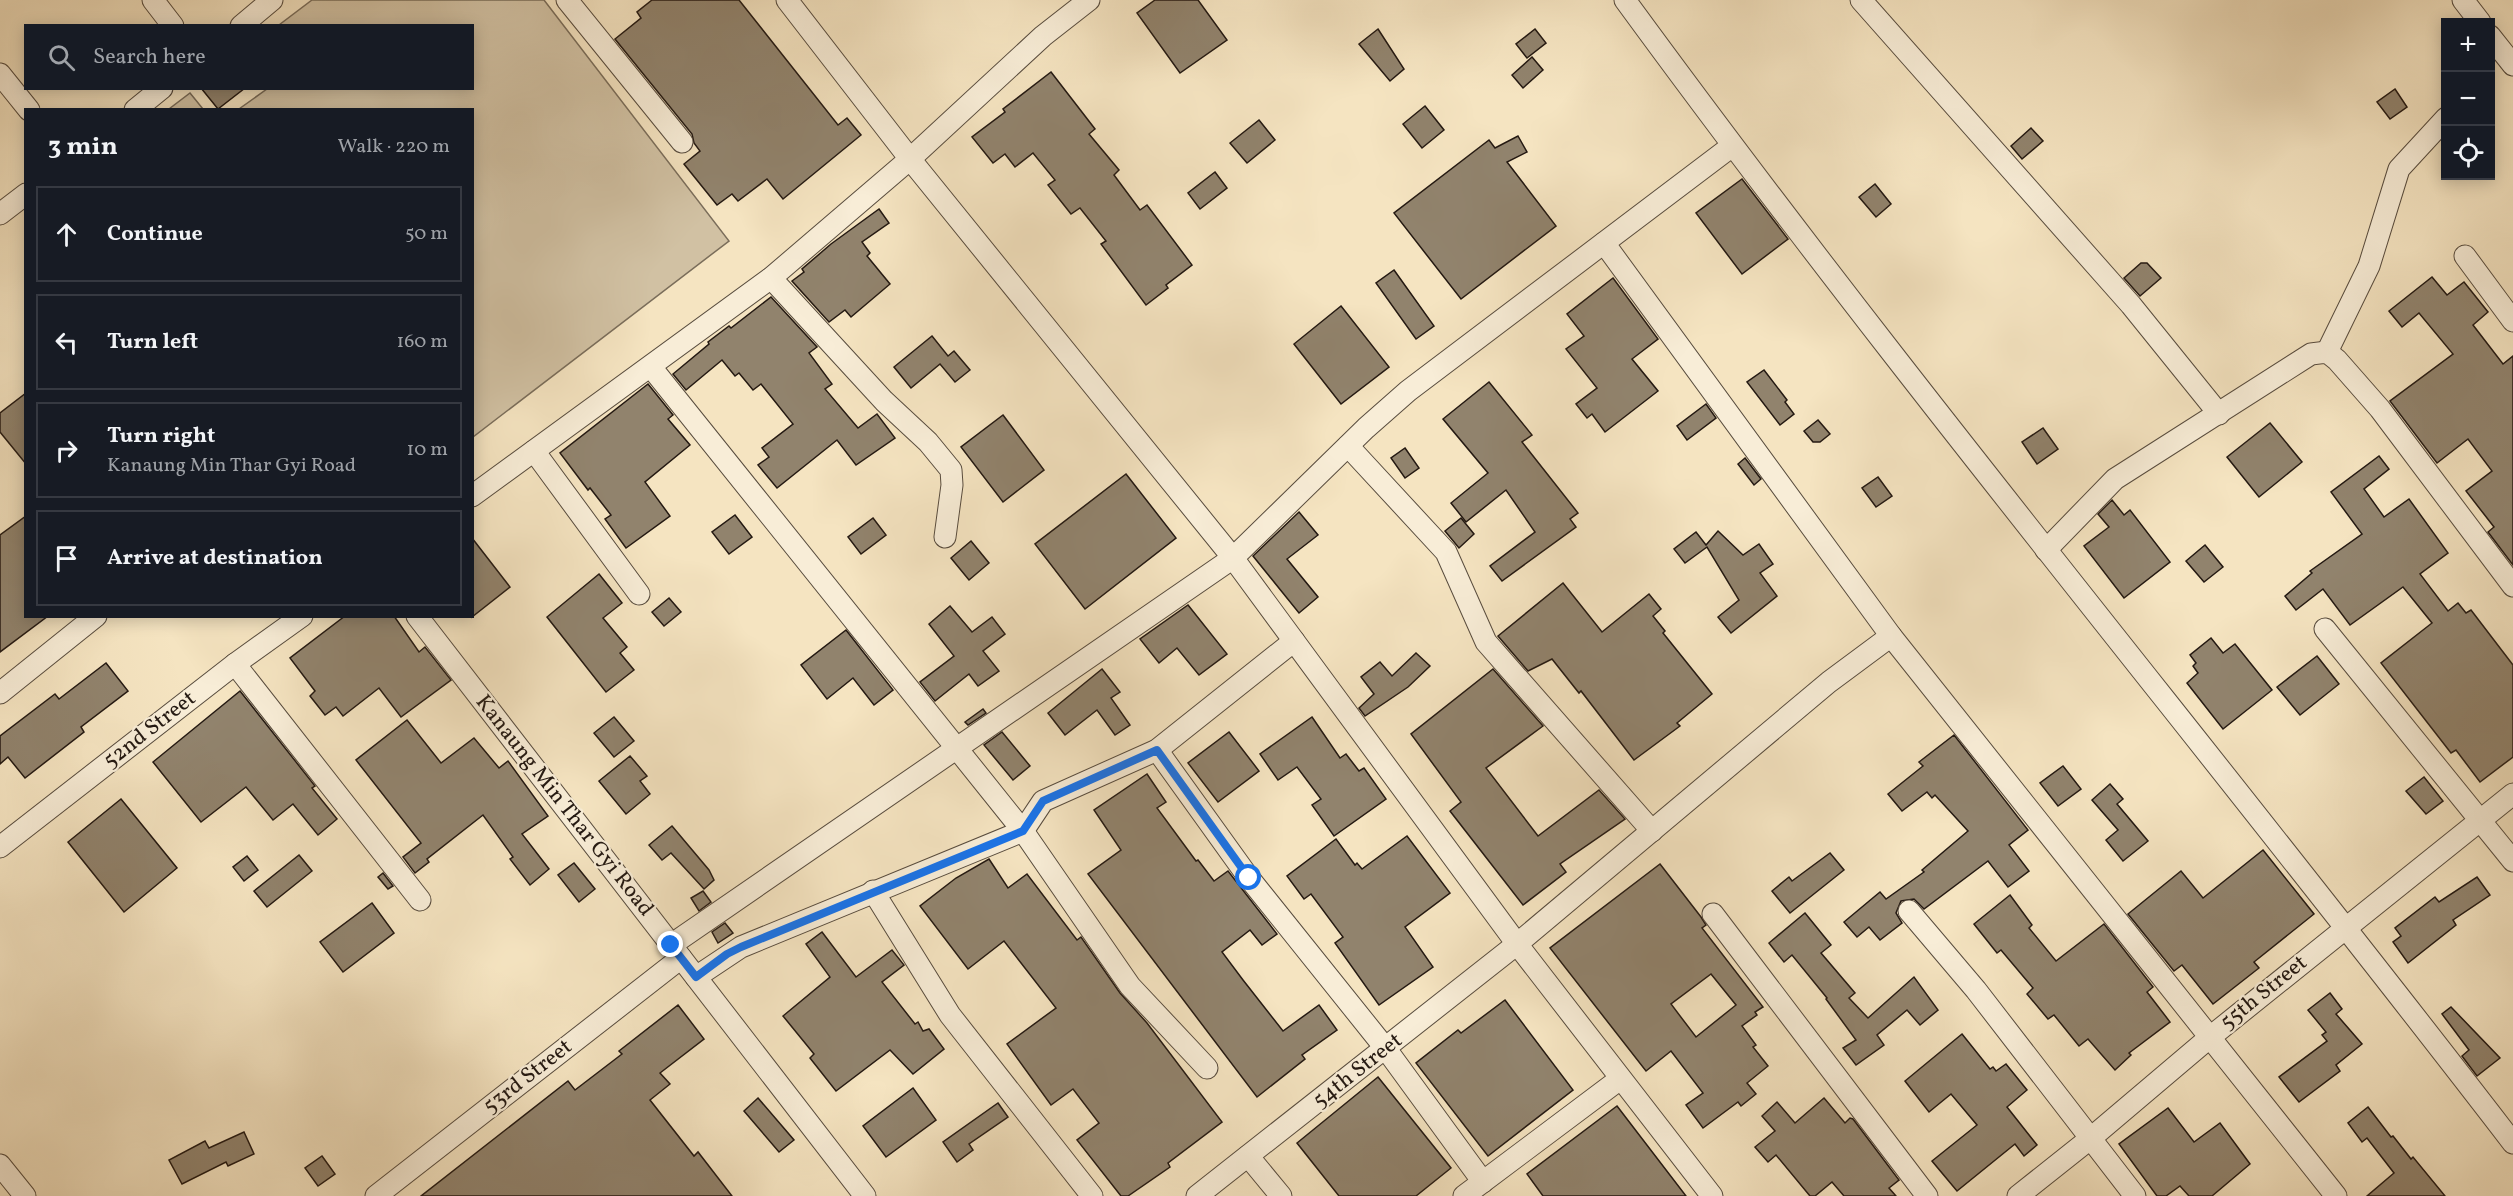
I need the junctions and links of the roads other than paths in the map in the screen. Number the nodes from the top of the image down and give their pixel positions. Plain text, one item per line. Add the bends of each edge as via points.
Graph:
1 (153, 0) edge
2 (272, 0) edge
3 (567, 0) edge
4 (787, 0) edge
5 (1089, 0) edge
6 (1625, 0) edge
7 (1861, 0) edge
8 (2463, 0) edge
9 (2477, 18) edge
10 (171, 24) edge
11 (243, 24) edge
12 (0, 74) edge
13 (160, 90) edge
14 (27, 108) edge
15 (137, 108) edge
16 (2441, 123) edge
17 (682, 142) dead end
18 (1732, 146) junction
19 (910, 159) junction
20 (24, 196) edge
21 (0, 214) edge
22 (1604, 243) junction
23 (2464, 256) dead end
24 (771, 278) junction
25 (2513, 321) edge
26 (2327, 352) junction
27 (651, 367) junction
28 (2218, 414) junction
29 (1348, 446) junction
30 (534, 451) junction
31 (474, 494) edge
32 (945, 537) dead end
33 (2046, 550) junction
34 (1233, 558) junction
35 (2513, 586) edge
36 (639, 594) dead end
37 (94, 618) edge
38 (299, 618) edge
39 (419, 618) edge
40 (2325, 629) dead end
41 (1891, 636) junction
42 (1294, 641) junction
43 (235, 664) junction
44 (0, 693) edge
45 (957, 748) junction
46 (1157, 750) junction
47 (2513, 794) edge
48 (2480, 821) junction
49 (1023, 831) junction
50 (1652, 831) junction
51 (0, 847) edge
52 (2513, 861) edge
53 (873, 891) junction
54 (420, 900) dead end
55 (1909, 911) dead end
56 (1713, 914) dead end
57 (2347, 927) junction
58 (1517, 944) junction
59 (676, 952) junction
60 (696, 977) junction
61 (2209, 1038) junction
62 (1386, 1049) junction
63 (1207, 1068) dead end
64 (1620, 1079) junction
65 (2091, 1138) junction
66 (2513, 1143) edge
67 (1248, 1156) junction
68 (0, 1165) edge
69 (1483, 1182) junction
70 (25, 1196) edge
71 (376, 1196) edge
72 (865, 1196) edge
73 (1092, 1196) edge
74 (1197, 1196) edge
75 (1281, 1196) edge
76 (1464, 1196) edge
77 (1712, 1196) edge
78 (1927, 1196) edge
79 (2018, 1196) edge
80 (2136, 1196) edge
81 (2336, 1196) edge

1 - 10 street
2 - 11 street
3 - 17 street
4 - 19 street
5 - 19 street via 1043,36
6 - 18 street
7 - 28 street via 2131,305
8 - 9 street
12 - 14 street
13 - 15 street
16 - 26 street via 2400,170 2369,266
18 - 22 street, 53rd Street
18 - 33 street
19 - 24 street
19 - 34 street
20 - 21 street
22 - 29 street, 53rd Street via 1408,391
22 - 41 street
23 - 25 street
24 - 27 street
24 - 32 street via 884,401 945,460 951,470 952,485
26 - 28 street via 2311,354
26 - 35 street via 2380,409
27 - 30 street
27 - 45 street
28 - 33 street via 2115,479
29 - 34 street, 53rd Street
29 - 50 street via 1446,552 1486,642
30 - 31 street
30 - 36 street
33 - 57 street
34 - 42 street
34 - 45 street, 53rd Street
37 - 44 street
38 - 43 street, 52nd Street
39 - 59 street, Kanaung Min Thar Gyi Road
40 - 48 street
41 - 50 street, 54th Street via 1829,682
41 - 61 street
42 - 46 street
42 - 58 street
43 - 51 street, 52nd Street
43 - 54 street
45 - 49 street
45 - 59 street, 53rd Street
46 - 49 street via 1043,801
46 - 62 street via 1249,878
47 - 48 street, 55th Street
48 - 52 street
48 - 57 street, 55th Street
49 - 53 street
49 - 63 street via 1130,986
50 - 58 street, 54th Street
53 - 60 street via 741,947
53 - 73 street via 950,1015
55 - 65 street
56 - 78 street
57 - 61 street, 55th Street
57 - 66 street
58 - 62 street, 54th Street
58 - 64 street
59 - 60 street, Kanaung Min Thar Gyi Road
59 - 71 street, 53rd Street
60 - 72 street, Kanaung Min Thar Gyi Road
61 - 65 street, 55th Street
61 - 81 street
62 - 67 street, 54th Street
62 - 69 street
64 - 69 street
64 - 77 street
65 - 79 street, 55th Street
65 - 80 street
67 - 74 street, 54th Street
67 - 75 street
68 - 70 street
69 - 76 street

